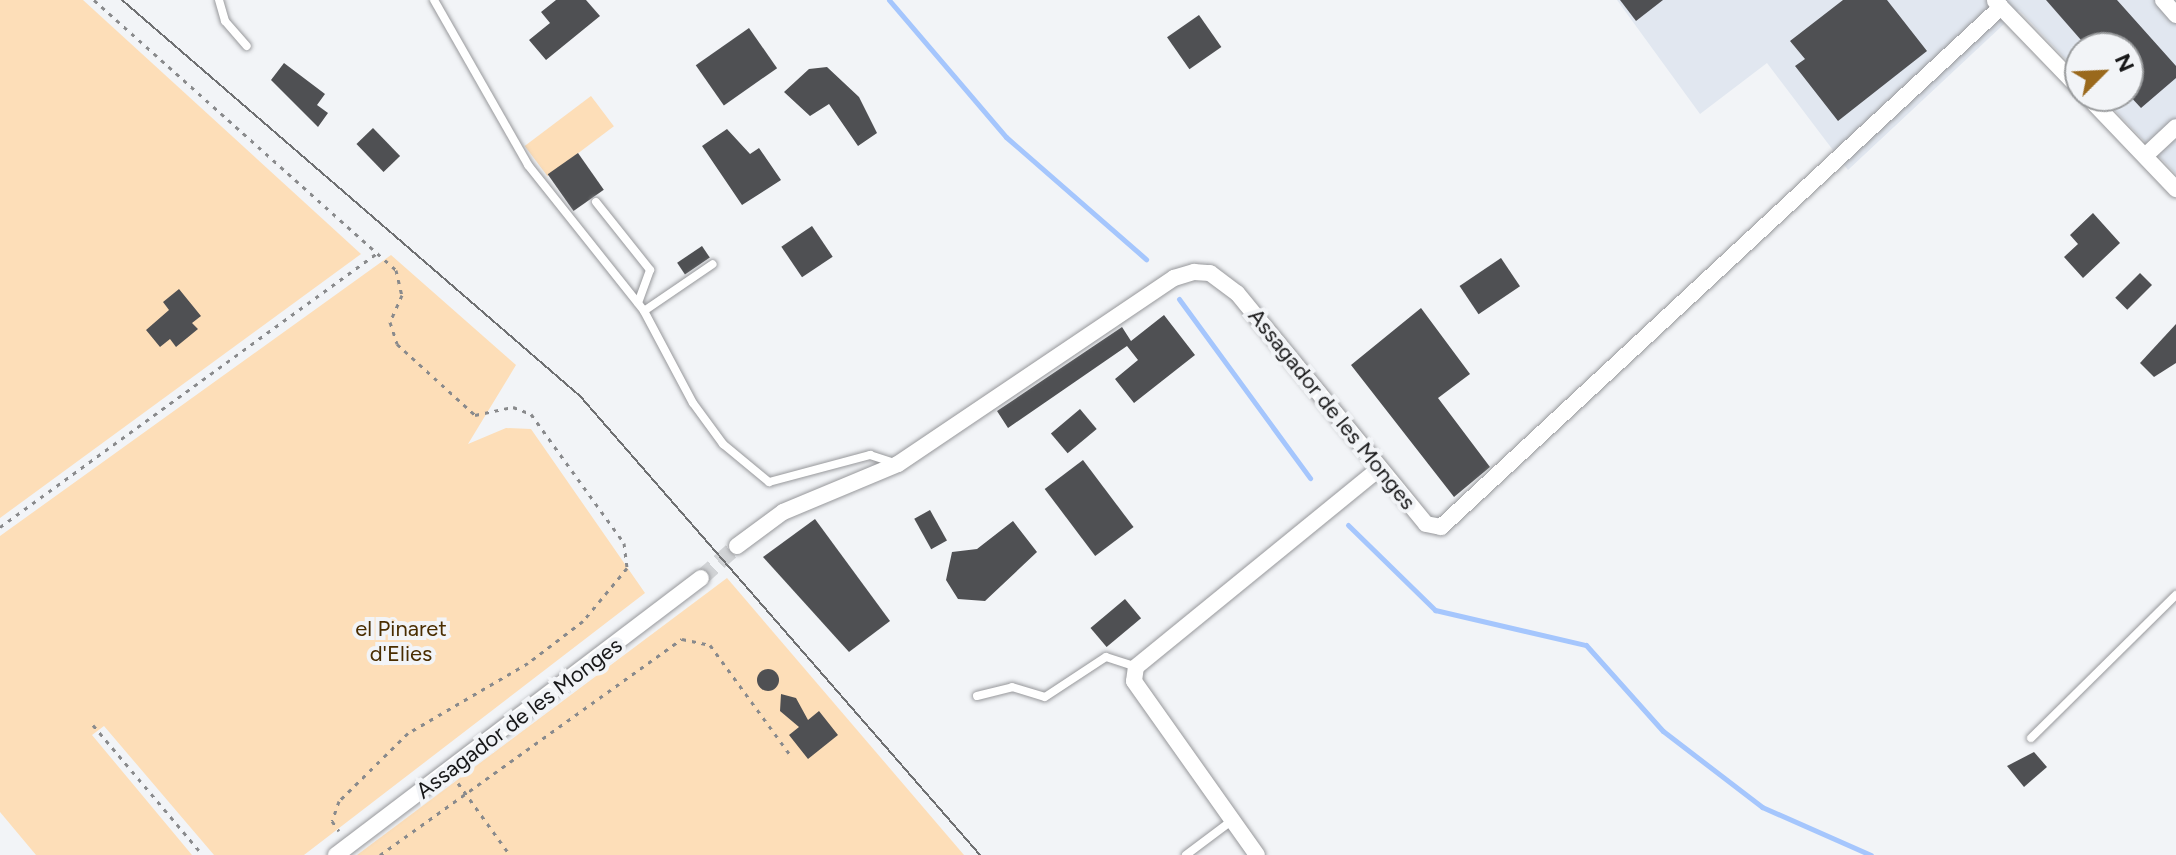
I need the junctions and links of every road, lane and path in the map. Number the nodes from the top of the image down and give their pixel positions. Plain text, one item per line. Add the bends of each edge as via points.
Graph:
1 (94, 0) edge
2 (219, 0) edge
3 (434, 0) edge
4 (2163, 0) edge
5 (1998, 4) edge
6 (2176, 15) edge
7 (247, 46) dead end
8 (2064, 72) edge
9 (2102, 112) edge
10 (2176, 127) edge
11 (2145, 156) junction
12 (2176, 189) edge
13 (596, 202) dead end
14 (376, 254) junction
15 (713, 264) dead end
16 (641, 307) junction
17 (898, 464) junction
18 (1379, 469) junction
19 (0, 527) edge
20 (737, 546) tunnel mouth
21 (701, 578) tunnel mouth
22 (2176, 595) edge
23 (1136, 667) junction
24 (977, 696) dead end
25 (93, 725) dead end
26 (2031, 738) dead end
27 (791, 756) dead end
28 (450, 772) junction
29 (466, 794) junction
30 (1230, 822) junction
31 (342, 850) edge
32 (203, 855) edge
33 (380, 855) edge
34 (510, 855) edge
35 (1186, 855) edge
36 (1257, 855) edge

1 - 14 path
2 - 7 lane via 225,21
3 - 16 lane via 528,165
4 - 6 street
5 - 8 street
5 - 18 street, Assagador de les Monges via 1454,520 1426,524
9 - 11 street
10 - 11 street
11 - 12 street
13 - 16 lane via 650,270
14 - 19 path
14 - 31 path via 402,285 390,322 397,344 475,415 513,407 531,414 586,485 628,558 583,621 528,663 431,716 339,801 332,821
15 - 16 lane
16 - 17 lane via 693,403 723,444 769,482 870,455
17 - 18 street, Assagador de les Monges via 1174,278 1194,272 1210,273 1237,293
17 - 20 street, Assagador de les Monges via 783,512
18 - 23 street
21 - 28 street, Assagador de les Monges
22 - 26 lane
23 - 24 lane via 1106,657 1045,697 1012,687
23 - 30 street via 1134,681
25 - 32 path
27 - 29 path via 710,645 694,637 665,647
28 - 29 path
28 - 31 street, Assagador de les Monges
29 - 33 path
29 - 34 path
30 - 35 lane
30 - 36 street

